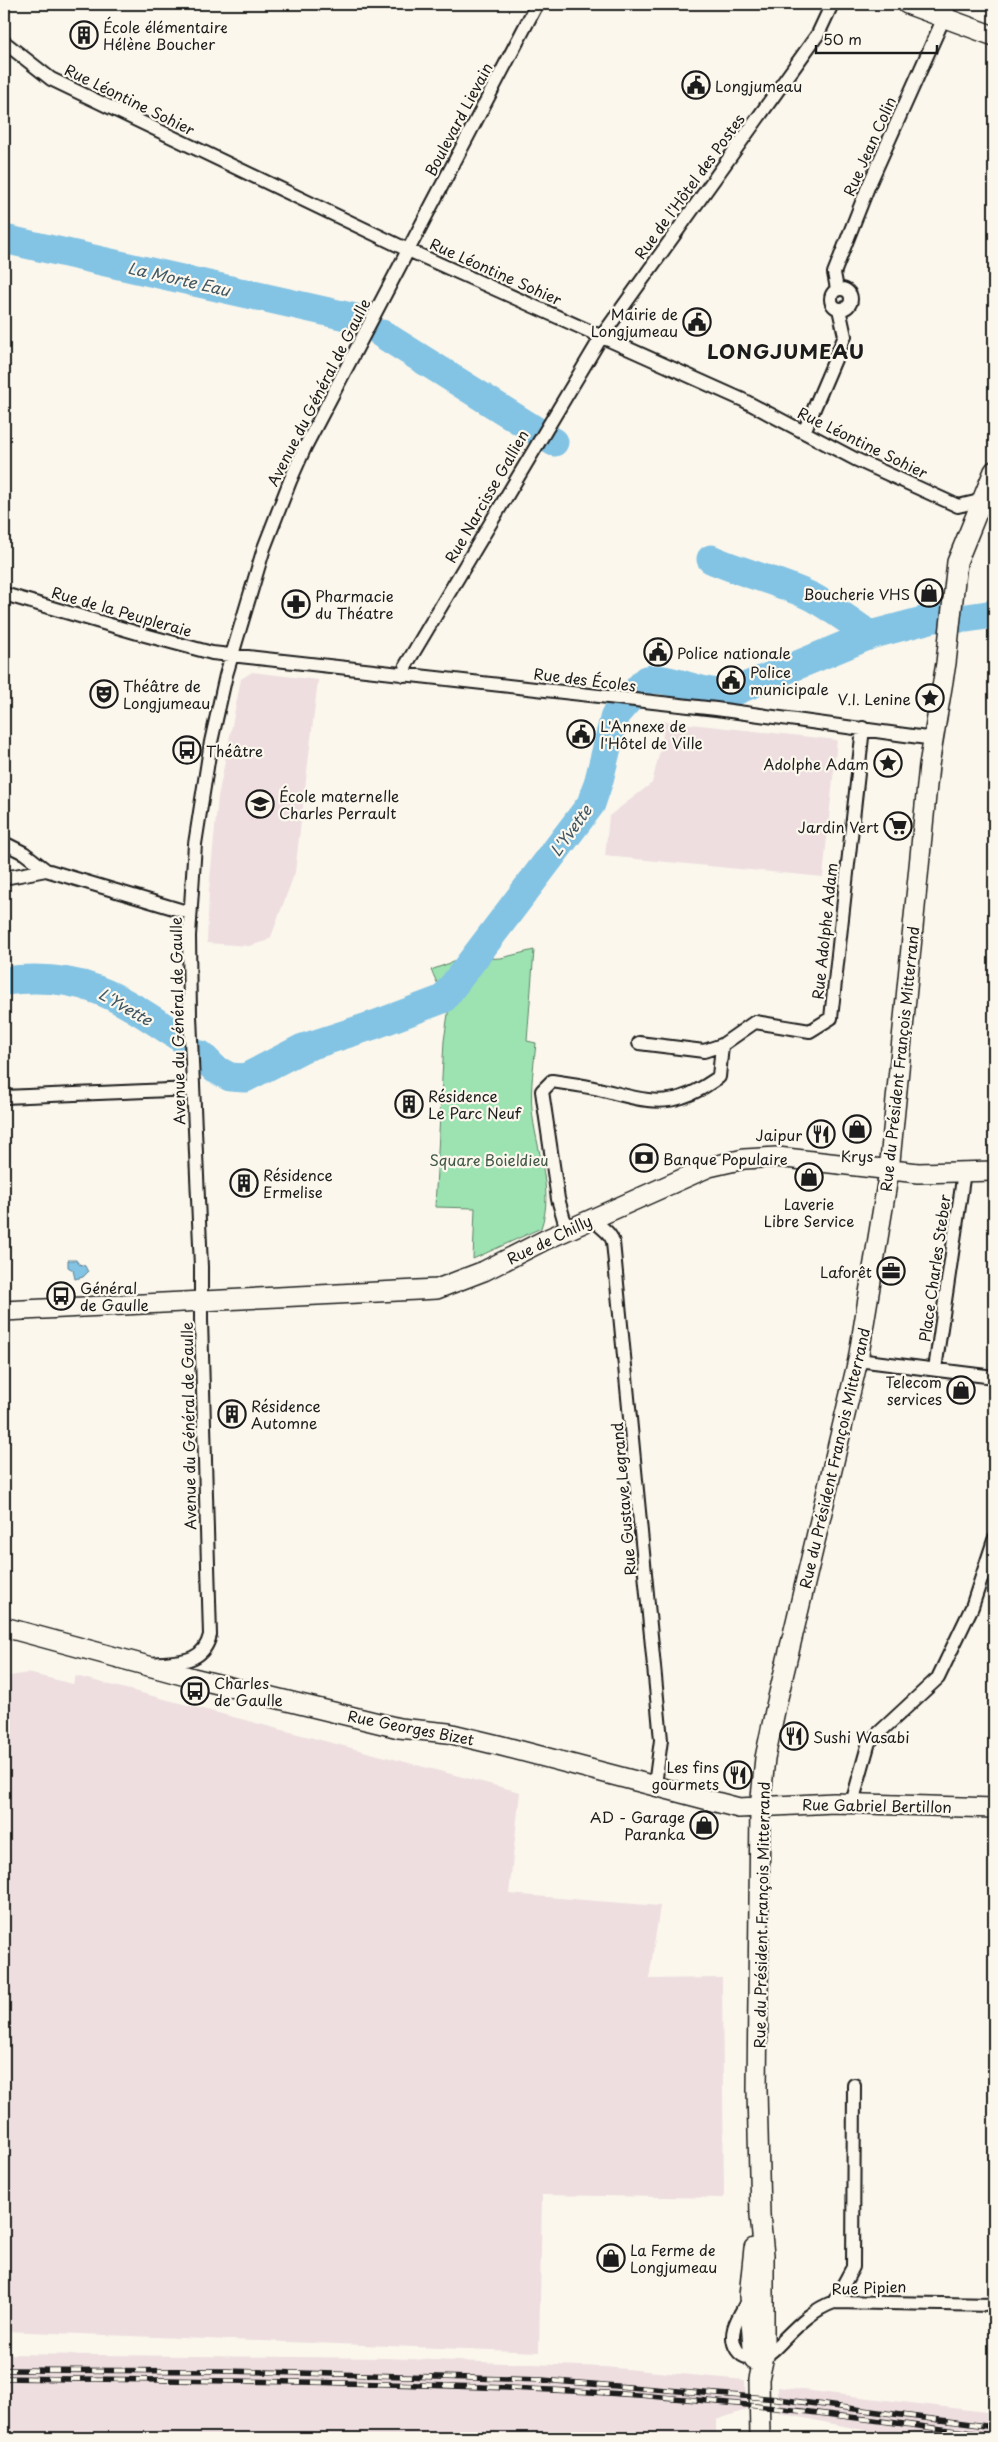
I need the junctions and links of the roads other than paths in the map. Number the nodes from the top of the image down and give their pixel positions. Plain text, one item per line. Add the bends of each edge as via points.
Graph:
1 (537, 4) edge
2 (832, 4) edge
3 (906, 4) edge
4 (947, 10) edge
5 (994, 36) edge
6 (4, 42) edge
7 (408, 250) junction
8 (602, 336) junction
9 (804, 432) junction
10 (994, 471) edge
11 (989, 500) edge
12 (4, 594) edge
13 (232, 655) junction
14 (404, 675) junction
15 (863, 728) junction
16 (934, 739) junction
17 (4, 843) edge
18 (46, 870) junction
19 (4, 878) edge
20 (190, 913) junction
21 (639, 1044) dead end
22 (722, 1045) junction
23 (194, 1089) junction
24 (4, 1097) edge
25 (889, 1171) junction
26 (994, 1171) edge
27 (964, 1172) junction
28 (594, 1218) junction
29 (567, 1230) junction
30 (201, 1301) junction
31 (4, 1311) edge
32 (858, 1360) junction
33 (935, 1369) junction
34 (994, 1377) edge
35 (994, 1540) edge
36 (4, 1627) edge
37 (146, 1664) junction
38 (655, 1785) junction
39 (852, 1803) junction
40 (760, 1808) junction
41 (994, 1808) edge
42 (854, 2085) dead end
43 (834, 2302) junction
44 (994, 2305) edge
45 (759, 2357) junction
46 (759, 2435) edge

1 - 7 street, Boulevard Lievain
2 - 8 street, Rue de l'Hôtel des Postes via 813,41
3 - 4 main road
4 - 5 main road
4 - 9 street, Rue Jean Colin via 868,187 834,273 837,289 831,300 839,309 845,336
6 - 7 street, Rue Léontine Sohier via 51,79
7 - 8 street, Rue Léontine Sohier
7 - 13 street, Avenue du Général de Gaulle via 290,480 264,548
8 - 9 street, Rue Léontine Sohier via 750,403
8 - 14 street, Rue Narcisse Gallien via 538,439 406,665
9 - 11 street, Rue Léontine Sohier via 958,506
10 - 11 main road, Rue du Président François Mitterrand
11 - 16 main road, Rue du Président François Mitterrand via 957,562
12 - 13 street, Rue de la Peupleraie via 207,652
13 - 14 street, Rue des Écoles
13 - 20 street, Avenue du Général de Gaulle via 202,790
14 - 15 street, Rue des Écoles
15 - 16 street, Rue des Écoles
15 - 22 street, Rue Adolphe Adam via 831,1018 810,1031 755,1022
16 - 25 main road, Rue du Président François Mitterrand
17 - 18 street
18 - 19 street
18 - 20 street
20 - 23 street, Avenue du Général de Gaulle
21 - 22 street, Rue Adolphe Adam via 704,1051
22 - 29 street via 719,1077 680,1098 642,1100 552,1080 542,1091 558,1199
23 - 24 street
23 - 30 street, Avenue du Général de Gaulle
25 - 27 main road, Rue de Chilly via 918,1174
25 - 28 main road, Rue de Chilly via 777,1157 744,1158 709,1167
25 - 32 main road, Rue du Président François Mitterrand
26 - 27 main road, Rue de Chilly
27 - 33 street, Place Charles Steber
28 - 29 main road, Rue de Chilly
28 - 38 street, Rue Gustave Legrand via 611,1234 613,1242 660,1724
29 - 30 main road, Rue de Chilly via 484,1271 437,1288
30 - 31 main road, Rue de Chilly
30 - 37 street, Avenue du Général de Gaulle via 210,1634 200,1654 189,1660
32 - 33 street
32 - 40 main road, Rue du Président François Mitterrand via 776,1706 765,1758
33 - 34 street
35 - 39 street via 972,1607 938,1678 869,1742
36 - 37 main road, Rue Georges Bizet
37 - 38 main road, Rue Georges Bizet via 399,1728 448,1733
38 - 40 main road, Rue Georges Bizet via 739,1808
39 - 40 main road, Rue Gabriel Bertillon
39 - 41 main road, Rue Gabriel Bertillon
40 - 45 main road, Rue du Président François Mitterrand via 757,2090 760,2215 753,2255
42 - 43 street via 853,2267
43 - 44 street, Rue Pipien
43 - 45 street, Rue Pipien via 813,2312
45 - 46 main road, Rue du Président François Mitterrand

